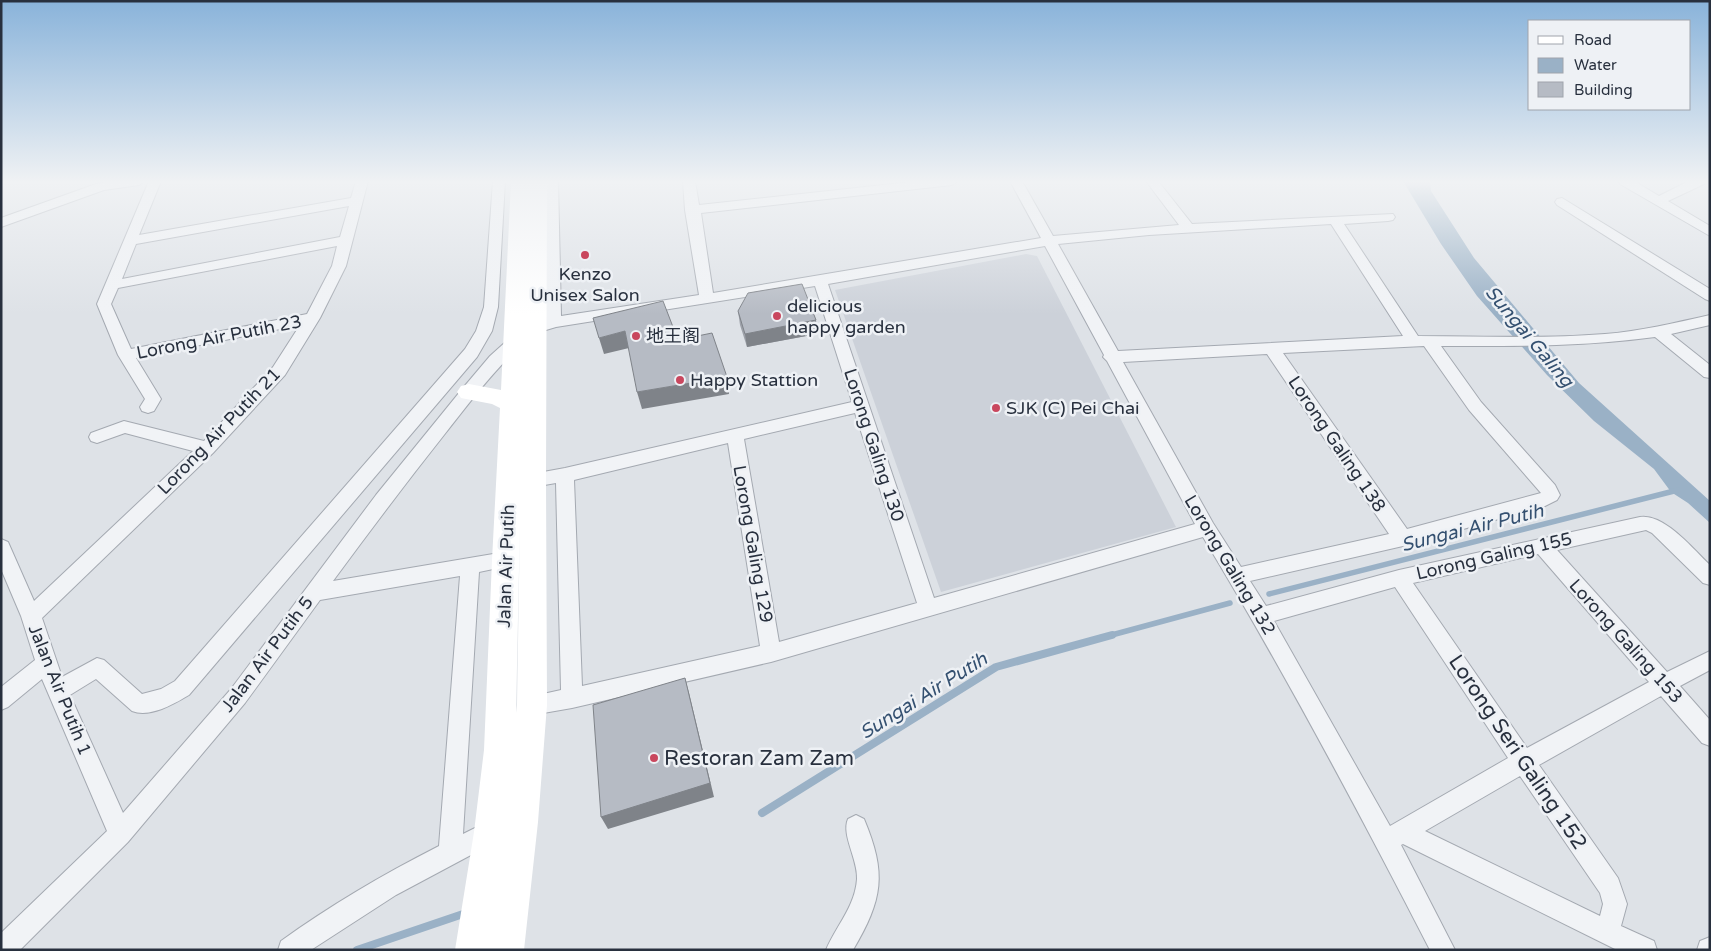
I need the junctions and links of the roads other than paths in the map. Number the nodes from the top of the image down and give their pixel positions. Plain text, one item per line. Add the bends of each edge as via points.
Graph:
1 (137, 225) edge
2 (218, 225) edge
3 (350, 225) edge
4 (497, 225) edge
5 (513, 225) edge
6 (519, 225) edge
7 (537, 225) edge
8 (547, 225) edge
9 (695, 225) edge
10 (1040, 225) edge
11 (1186, 225) edge
12 (1243, 225) edge
13 (1339, 225) edge
14 (1599, 225) edge
15 (1699, 225) edge
16 (1188, 228) junction
17 (497, 229) junction
18 (1710, 232) edge
19 (347, 240) junction
20 (130, 241) junction
21 (1049, 241) junction
22 (820, 281) junction
23 (112, 285) junction
24 (1710, 296) edge
25 (707, 298) junction
26 (312, 318) junction
27 (1710, 320) edge
28 (535, 330) junction
29 (1658, 332) junction
30 (1421, 340) junction
31 (1272, 349) junction
32 (126, 355) junction
33 (1112, 357) junction
34 (1710, 373) edge
35 (469, 392) junction
36 (512, 404) junction
37 (861, 406) junction
38 (148, 407) dead end
39 (735, 435) junction
40 (98, 437) dead end
41 (207, 448) junction
42 (565, 475) junction
43 (533, 480) junction
44 (350, 493) junction
45 (382, 500) junction
46 (1207, 528) junction
47 (1402, 539) junction
48 (1542, 546) junction
49 (1, 547) edge
50 (505, 560) junction
51 (470, 566) junction
52 (1237, 576) junction
53 (1710, 577) edge
54 (1399, 578) junction
55 (313, 593) junction
56 (928, 608) junction
57 (31, 616) junction
58 (1261, 616) junction
59 (771, 653) junction
60 (1710, 660) edge
61 (46, 663) junction
62 (1664, 683) junction
63 (58, 691) junction
64 (572, 698) junction
65 (1, 700) edge
66 (532, 705) junction
67 (1710, 736) edge
68 (1523, 761) junction
69 (856, 827) dead end
70 (491, 832) junction
71 (120, 834) junction
72 (1394, 836) junction
73 (450, 853) junction
74 (1605, 930) junction
75 (2, 950) edge
76 (290, 950) edge
77 (472, 950) edge
78 (506, 950) edge
79 (838, 950) edge
80 (1442, 950) edge
81 (1645, 950) edge

1 - 20 street
2 - 20 street
3 - 19 street, Lorong Air Putih 21
4 - 17 street
5 - 17 street
6 - 28 street, Jalan Air Putih
7 - 28 street, Jalan Air Putih
8 - 28 street
9 - 25 street
10 - 21 street, Lorong Galing 132
11 - 16 street
12 - 16 street
13 - 30 street
14 - 24 street
15 - 18 street
16 - 21 street
17 - 44 street via 491,307 484,331 471,353
19 - 23 street
19 - 26 street, Lorong Air Putih 21 via 332,284
20 - 23 street
21 - 22 street
21 - 33 street, Lorong Galing 132
22 - 25 street
22 - 37 street, Lorong Galing 130
23 - 32 street via 104,304
25 - 28 street
26 - 32 street, Lorong Air Putih 23
26 - 41 street, Lorong Air Putih 21 via 279,371
27 - 29 street
28 - 35 street, Jalan Air Putih 5 via 496,360
28 - 36 street, Jalan Air Putih
28 - 43 street, Jalan Air Putih
29 - 30 street via 1562,341
29 - 34 street
30 - 31 street
30 - 47 street via 1551,495 1483,518
31 - 33 street
31 - 47 street, Lorong Galing 138
32 - 38 street via 153,399
33 - 46 street, Lorong Galing 132
35 - 36 street via 497,397
35 - 45 street, Jalan Air Putih 5
36 - 50 street, Jalan Air Putih
37 - 39 street
37 - 56 street, Lorong Galing 130
39 - 42 street
39 - 59 street, Lorong Galing 129
40 - 41 street via 124,427
41 - 57 street, Lorong Air Putih 21
42 - 43 street
42 - 64 street
43 - 66 street, Jalan Air Putih
44 - 45 street
44 - 63 street via 182,688 165,698 138,704 97,666
45 - 55 street, Jalan Air Putih 5
46 - 52 street, Lorong Galing 132
46 - 56 street
47 - 52 street
48 - 53 street, Lorong Galing 155 via 1647,524 1658,528
48 - 54 street, Lorong Galing 155
48 - 62 street, Lorong Galing 153
49 - 57 street, Jalan Air Putih 1
50 - 51 street
50 - 70 street, Jalan Air Putih via 500,750
51 - 55 street
51 - 73 street
52 - 58 street, Lorong Galing 132
54 - 58 street, Lorong Galing 155
54 - 68 street, Lorong Seri Galing 152
55 - 71 street, Jalan Air Putih 5 via 238,696
56 - 59 street
57 - 61 street, Jalan Air Putih 1
58 - 72 street, Lorong Galing 132
59 - 64 street
60 - 62 street
61 - 63 street, Jalan Air Putih 1
61 - 65 street
62 - 67 street, Lorong Galing 153
62 - 68 street
63 - 71 street, Jalan Air Putih 1
64 - 66 street
66 - 78 street, Jalan Air Putih
68 - 72 street
68 - 74 street, Lorong Seri Galing 152 via 1610,886 1616,902 1615,912
69 - 79 street via 868,869 867,893
70 - 73 street
70 - 77 street, Jalan Air Putih
71 - 75 street, Jalan Air Putih 5
72 - 74 street
72 - 80 street, Lorong Galing 132
73 - 76 street via 326,923
74 - 81 street

